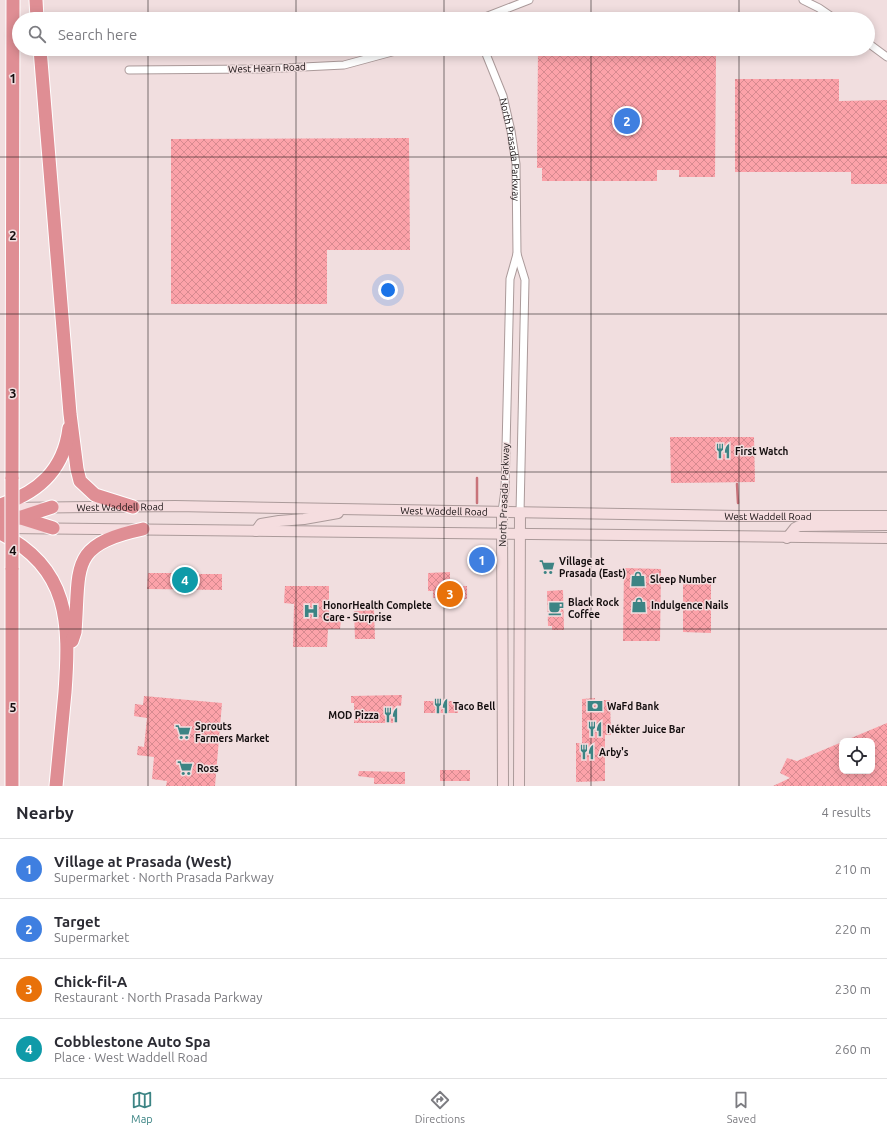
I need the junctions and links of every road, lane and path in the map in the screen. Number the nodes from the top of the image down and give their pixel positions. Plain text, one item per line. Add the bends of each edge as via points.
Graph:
1 (13, 0) edge
2 (36, 0) edge
3 (529, 0) edge
4 (803, 0) edge
5 (13, 12) edge
6 (37, 12) edge
7 (498, 12) edge
8 (824, 12) edge
9 (875, 48) edge
10 (13, 56) edge
11 (41, 56) edge
12 (377, 56) edge
13 (487, 56) edge
14 (887, 57) edge
15 (129, 70) dead end
16 (517, 254) junction
17 (70, 414) junction
18 (0, 506) edge
19 (52, 507) junction
20 (133, 507) junction
21 (360, 509) junction
22 (0, 511) edge
23 (502, 512) junction
24 (520, 513) junction
25 (887, 516) edge
26 (20, 518) junction
27 (0, 524) edge
28 (887, 525) edge
29 (0, 528) edge
30 (53, 528) junction
31 (143, 529) junction
32 (256, 531) junction
33 (0, 533) edge
34 (502, 534) junction
35 (520, 534) junction
36 (787, 538) junction
37 (887, 538) edge
38 (68, 654) junction
39 (503, 764) junction
40 (12, 786) edge
41 (56, 786) edge
42 (503, 786) edge
43 (510, 786) edge
44 (519, 786) edge

1 - 5 highway, bridge
2 - 6 highway
3 - 7 street
4 - 8 street
9 - 14 street
10 - 40 highway, bridge
11 - 17 highway
12 - 15 street, West Hearn Road via 344,65 262,69
13 - 16 street, North Prasada Parkway via 503,96 511,131 516,164
16 - 23 street, North Prasada Parkway via 510,279 505,490
16 - 24 street, North Prasada Parkway via 525,280
17 - 18 highway via 65,447 49,477 30,493
17 - 20 highway via 80,481 95,495
18 - 19 main road, West Waddell Road
19 - 20 main road, West Waddell Road
19 - 26 highway
20 - 21 main road, West Waddell Road
21 - 23 main road, West Waddell Road
21 - 32 main road via 269,522 261,524
22 - 26 highway
23 - 24 main road, West Waddell Road
23 - 34 main road, North Prasada Parkway
24 - 25 main road, West Waddell Road
24 - 35 main road, North Prasada Parkway
26 - 27 highway
26 - 30 highway
28 - 36 main road via 799,526
29 - 30 main road, West Waddell Road
30 - 31 main road, West Waddell Road
31 - 32 main road, West Waddell Road
31 - 38 highway via 112,536 95,545 86,555 80,569 75,632
32 - 34 main road, West Waddell Road
33 - 38 highway via 36,559 58,590 66,619
34 - 35 main road, West Waddell Road
34 - 39 main road, North Prasada Parkway
35 - 36 main road, West Waddell Road
35 - 44 main road, North Prasada Parkway
36 - 37 main road, West Waddell Road
38 - 41 highway
39 - 42 main road, North Prasada Parkway
39 - 43 main road

